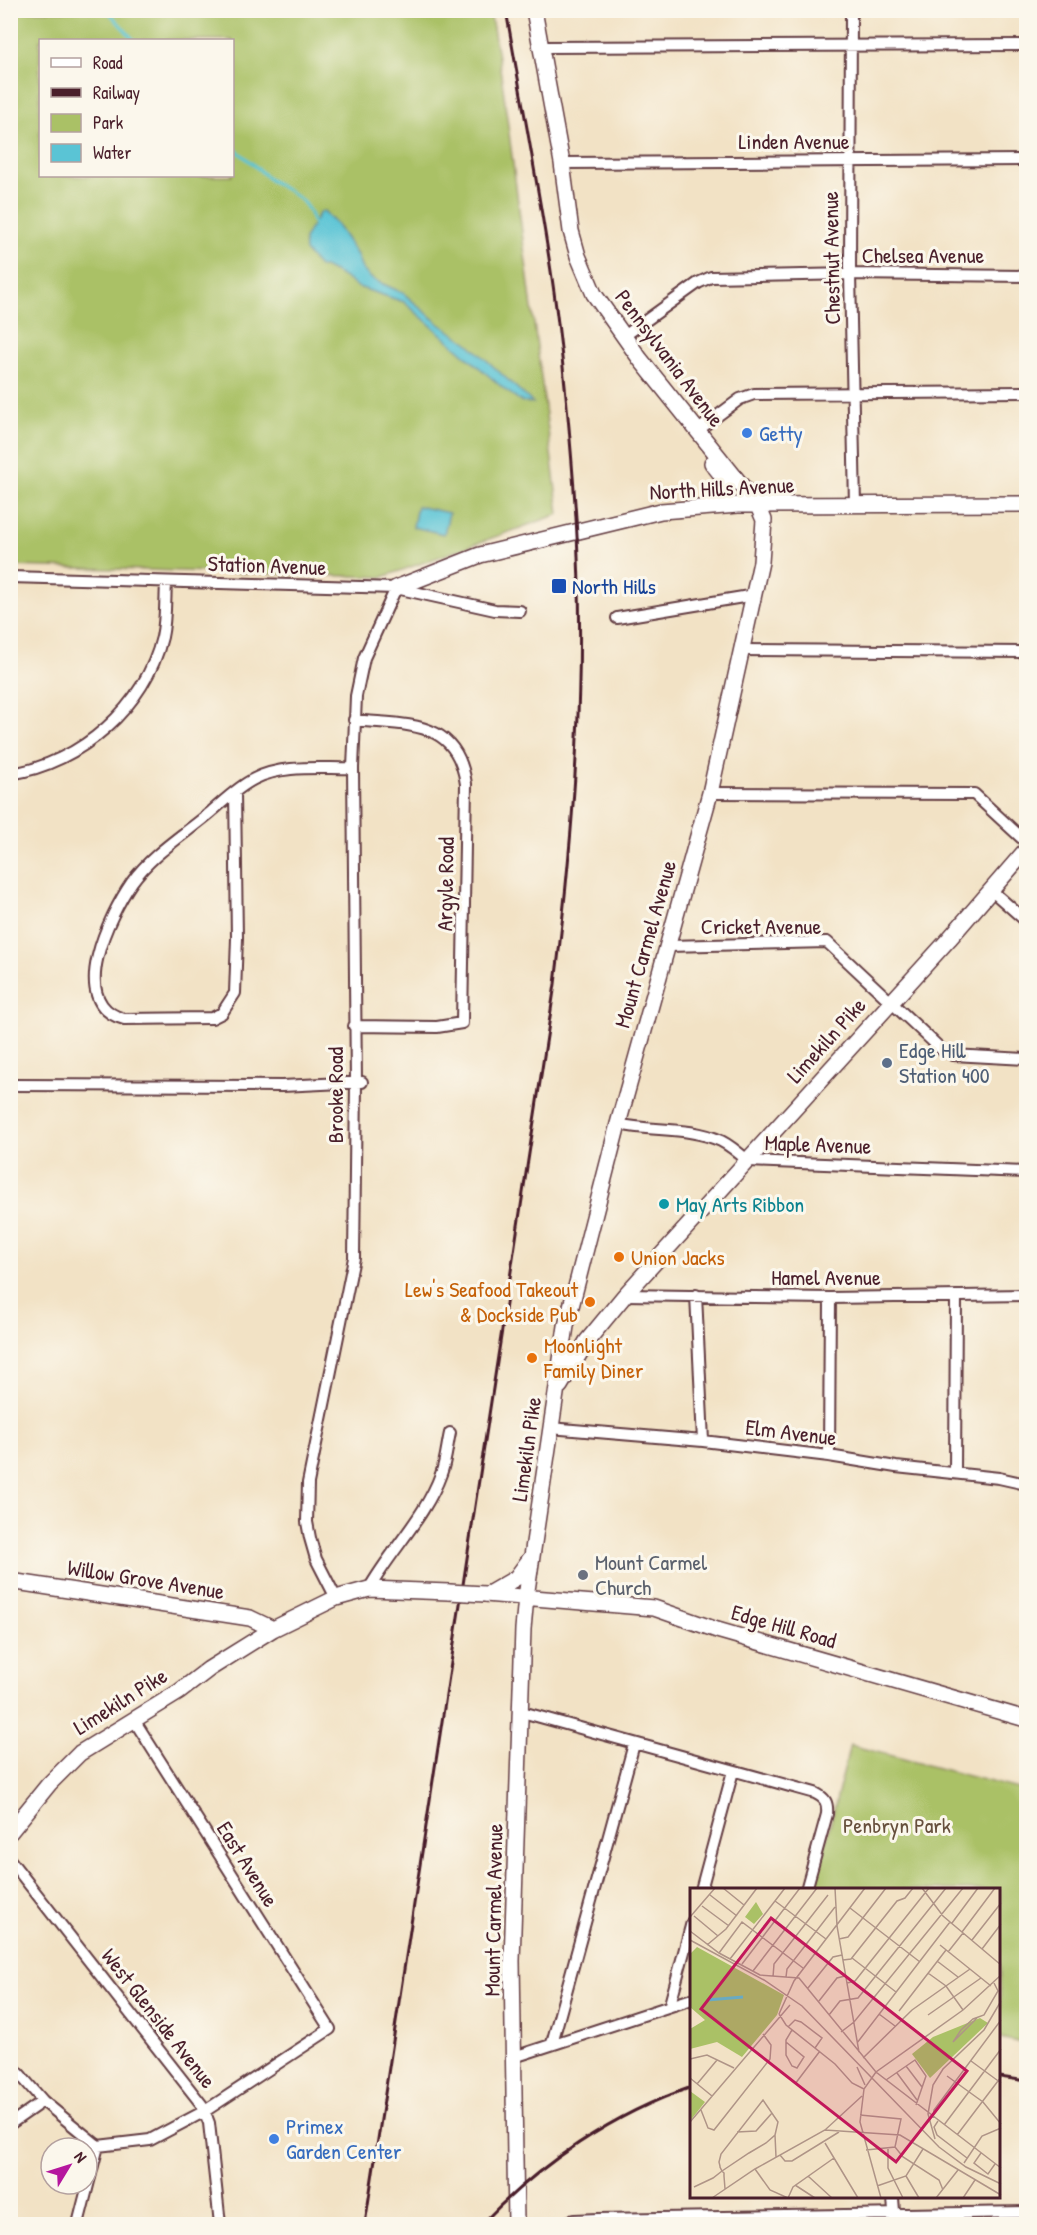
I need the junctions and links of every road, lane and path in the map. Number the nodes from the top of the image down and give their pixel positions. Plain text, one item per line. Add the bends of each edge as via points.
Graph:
1 (534, 10) edge
2 (850, 10) edge
3 (1026, 45) edge
4 (850, 46) junction
5 (543, 47) junction
6 (850, 160) junction
7 (1026, 160) edge
8 (562, 163) junction
9 (850, 274) junction
10 (1026, 276) edge
11 (622, 337) junction
12 (853, 392) junction
13 (1026, 392) edge
14 (697, 431) junction
15 (1026, 504) edge
16 (855, 505) junction
17 (711, 506) junction
18 (758, 506) junction
19 (10, 578) edge
20 (166, 582) junction
21 (396, 588) junction
22 (755, 595) junction
23 (520, 611) dead end
24 (617, 618) dead end
25 (742, 650) junction
26 (1026, 652) edge
27 (354, 720) junction
28 (353, 768) junction
29 (10, 774) edge
30 (236, 792) junction
31 (710, 793) junction
32 (1026, 842) edge
33 (1026, 850) edge
34 (992, 891) junction
35 (1026, 921) edge
36 (668, 946) junction
37 (891, 1002) junction
38 (354, 1026) junction
39 (1026, 1059) edge
40 (359, 1082) junction
41 (10, 1085) edge
42 (618, 1124) junction
43 (748, 1161) junction
44 (1026, 1172) edge
45 (625, 1295) junction
46 (696, 1295) junction
47 (1026, 1295) edge
48 (956, 1296) junction
49 (830, 1298) junction
50 (555, 1393) junction
51 (550, 1428) junction
52 (450, 1433) dead end
53 (703, 1441) junction
54 (829, 1456) junction
55 (955, 1473) junction
56 (1026, 1484) edge
57 (532, 1557) junction
58 (10, 1581) edge
59 (369, 1589) junction
60 (487, 1594) junction
61 (526, 1597) junction
62 (336, 1598) junction
63 (273, 1629) junction
64 (522, 1712) junction
65 (1026, 1719) edge
66 (134, 1720) junction
67 (634, 1743) junction
68 (733, 1771) junction
69 (10, 1832) edge
70 (10, 1860) edge
71 (701, 1888) edge
72 (807, 1888) edge
73 (690, 1929) edge
74 (690, 1999) edge
75 (670, 2004) junction
76 (552, 2043) junction
77 (514, 2057) junction
78 (10, 2063) edge
79 (43, 2101) junction
80 (206, 2110) junction
81 (10, 2124) edge
82 (86, 2136) edge
83 (99, 2146) edge
84 (85, 2196) edge
85 (893, 2199) edge
86 (1026, 2212) edge
87 (894, 2213) junction
88 (78, 2224) edge
89 (220, 2224) edge
90 (516, 2224) edge
91 (561, 2224) edge
92 (895, 2224) edge

1 - 5 main road, Pennsylvania Avenue
2 - 4 street, Chestnut Avenue
3 - 4 street
4 - 5 street
4 - 6 street, Chestnut Avenue
5 - 8 main road, Pennsylvania Avenue
6 - 7 street, Linden Avenue
6 - 8 street, Linden Avenue
6 - 9 street, Chestnut Avenue
8 - 11 main road, Pennsylvania Avenue via 578,256 594,294
9 - 10 street, Chelsea Avenue
9 - 11 street, Chelsea Avenue via 711,277
9 - 12 street, Chestnut Avenue
11 - 14 main road, Pennsylvania Avenue
12 - 13 street
12 - 14 street via 754,394 740,399
12 - 16 street, Chestnut Avenue
14 - 17 main road via 704,453 725,485
14 - 18 main road, Pennsylvania Avenue
15 - 16 main road, North Hills Avenue
16 - 18 main road, North Hills Avenue
17 - 18 main road, North Hills Avenue
17 - 21 main road, North Hills Avenue via 661,511 520,544 464,560
18 - 22 main road, Mount Carmel Avenue via 765,529
19 - 20 street, Station Avenue
20 - 21 street, Station Avenue
20 - 29 street via 162,638 135,696 84,745 40,767
21 - 23 street, Station Avenue via 495,610
21 - 27 street, Brooke Road via 364,658
22 - 24 street
22 - 25 main road, Mount Carmel Avenue
25 - 26 street
25 - 31 main road, Mount Carmel Avenue
27 - 28 street, Brooke Road
27 - 38 street, Argyle Road via 408,726 442,736 459,756 466,784 462,1023 437,1027
28 - 30 street via 276,771 254,779
28 - 38 street, Brooke Road
30 - 30 street via 235,993 222,1013 212,1018 114,1016 98,1001 96,993 96,966 112,917 132,882 158,855
31 - 32 street via 974,794
31 - 36 main road, Mount Carmel Avenue
33 - 34 main road, Limekiln Pike
34 - 35 street
34 - 37 main road, Limekiln Pike
36 - 37 street, Cricket Avenue via 827,942
36 - 42 main road, Mount Carmel Avenue
37 - 39 street, Cricket Avenue via 942,1050 953,1055
37 - 43 main road, Limekiln Pike
38 - 40 street, Brooke Road
40 - 41 street via 282,1086
40 - 62 street, Brooke Road via 354,1258 307,1502 316,1559
42 - 43 street, Maple Avenue via 700,1134 732,1147
42 - 50 main road, Mount Carmel Avenue via 566,1326
43 - 44 street, Maple Avenue
43 - 45 main road, Limekiln Pike
45 - 46 street, Hamel Avenue
45 - 50 main road, Limekiln Pike via 587,1341
46 - 49 street, Hamel Avenue
46 - 53 street
47 - 48 street, Hamel Avenue
48 - 49 street, Hamel Avenue
48 - 55 street
49 - 54 street
50 - 51 main road, Limekiln Pike
51 - 53 street, Elm Avenue
51 - 57 main road, Limekiln Pike
52 - 59 street via 442,1472 426,1505
53 - 54 street, Elm Avenue
54 - 55 street, Elm Avenue
55 - 56 street, Elm Avenue
57 - 60 main road via 516,1578
57 - 61 main road, Limekiln Pike
58 - 63 main road, Willow Grove Avenue via 250,1618
59 - 60 main road, Limekiln Pike, bridge
59 - 62 main road, Limekiln Pike
60 - 61 main road, Limekiln Pike
61 - 64 main road, Mount Carmel Avenue
61 - 65 main road, Edge Hill Road via 654,1608 717,1630
62 - 63 main road, Limekiln Pike
63 - 66 main road, Limekiln Pike
64 - 67 street
64 - 77 main road, Mount Carmel Avenue via 512,1961
66 - 69 main road, Limekiln Pike via 80,1753
66 - 80 street, East Avenue via 330,2029
67 - 68 street
67 - 76 street
68 - 71 street
68 - 72 street via 825,1798 827,1814
70 - 80 street, West Glenside Avenue
73 - 75 street
74 - 75 street
75 - 76 street
76 - 77 street
77 - 90 main road, Mount Carmel Avenue
78 - 79 street
79 - 81 street
79 - 82 street
80 - 83 street via 150,2140
80 - 89 street, West Glenside Avenue
84 - 88 street
85 - 87 street
86 - 87 street
87 - 91 street via 598,2219
87 - 92 street

